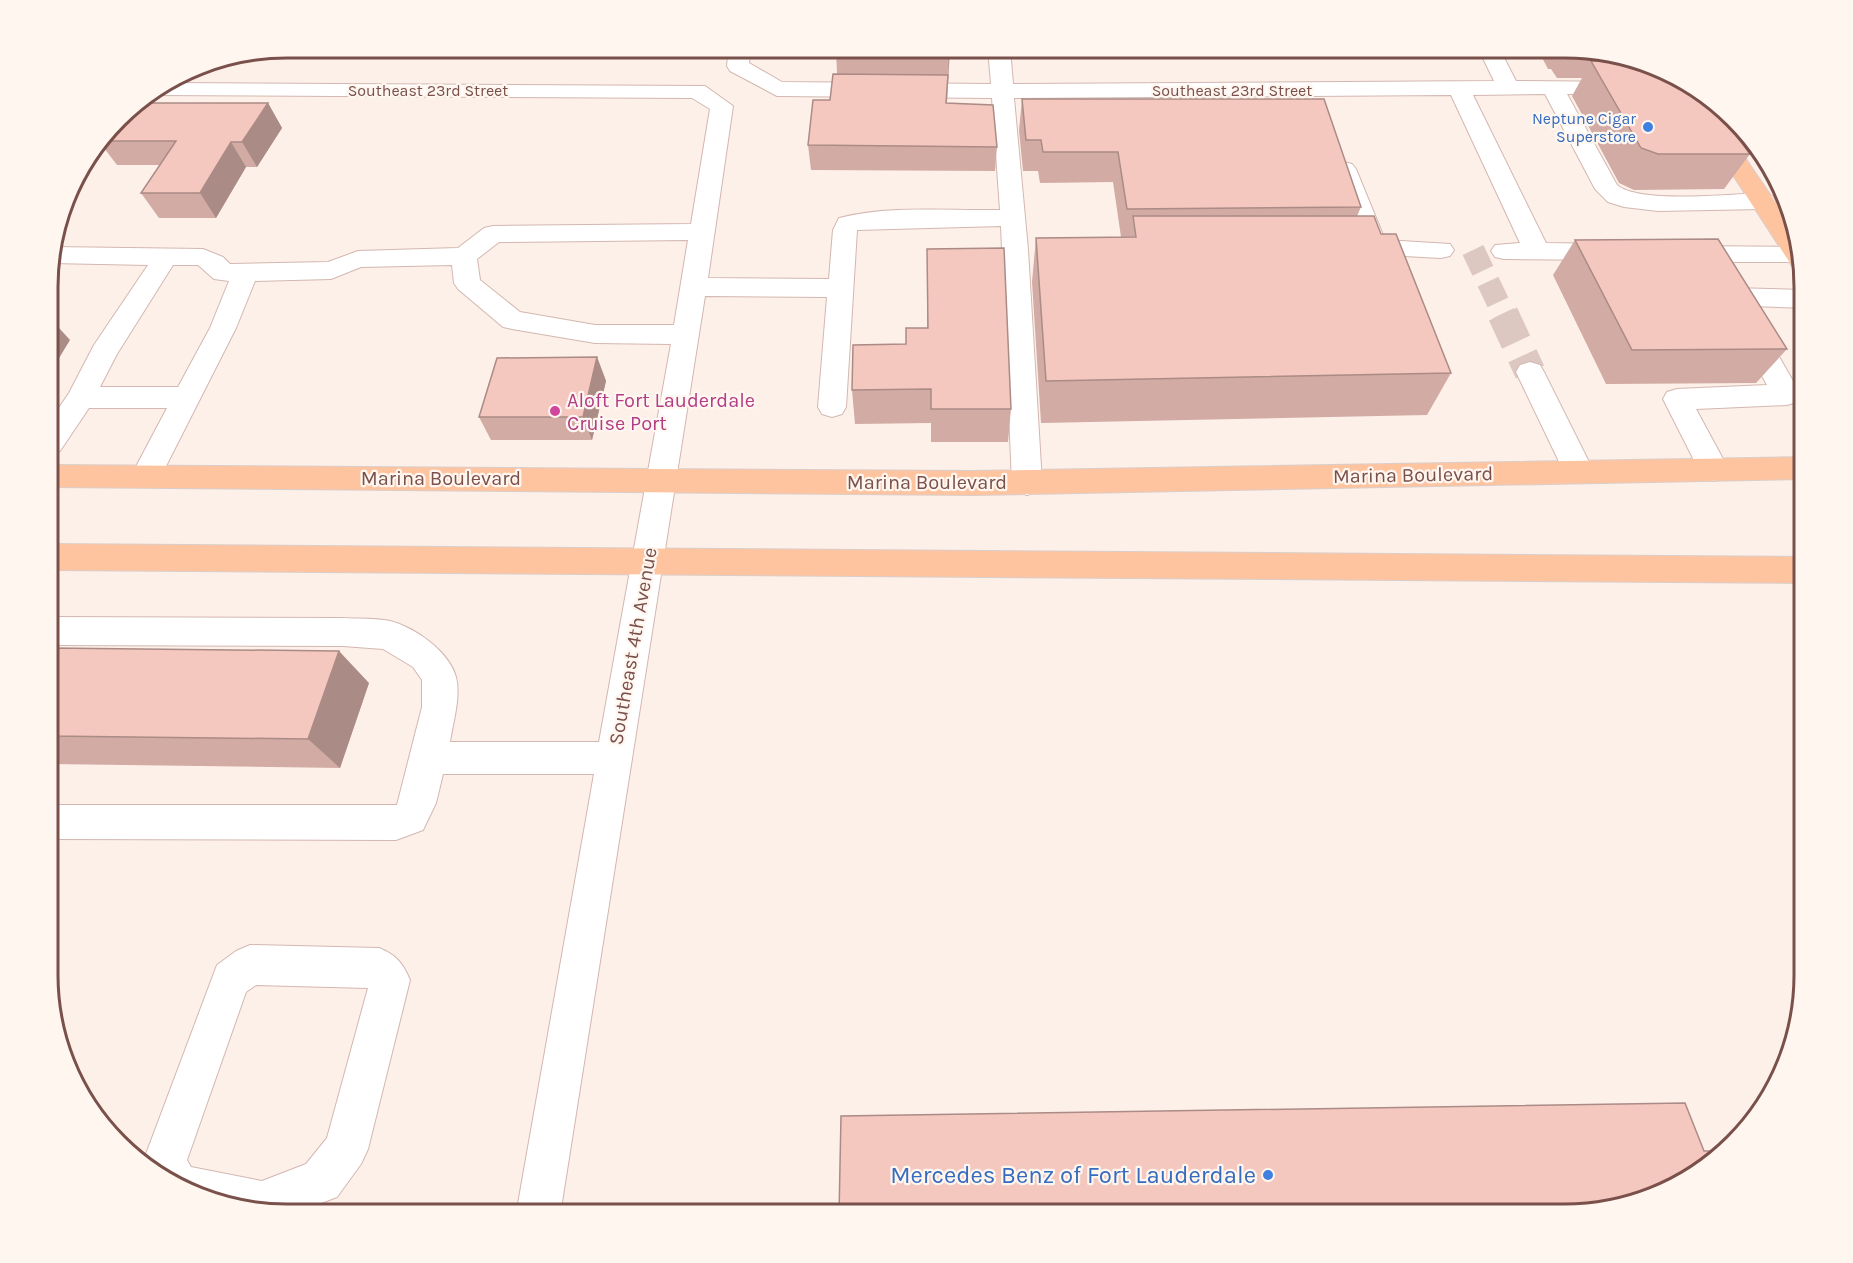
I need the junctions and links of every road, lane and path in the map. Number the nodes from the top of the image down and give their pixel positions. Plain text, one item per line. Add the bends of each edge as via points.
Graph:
1 (739, 58) edge
2 (1000, 58) edge
3 (1493, 58) edge
4 (1644, 87) edge
5 (1459, 88) junction
6 (1508, 88) junction
7 (1553, 88) junction
8 (171, 90) edge
9 (697, 91) joint
10 (1004, 91) junction
11 (1699, 106) edge
12 (1335, 144) edge
13 (1762, 201) junction
14 (1012, 218) junction
15 (701, 232) junction
16 (1790, 243) edge
17 (1441, 250) dead end
18 (1504, 251) dead end
19 (1537, 251) junction
20 (61, 255) edge
21 (167, 255) junction
22 (464, 256) junction
23 (1793, 258) edge
24 (246, 272) junction
25 (692, 287) junction
26 (841, 288) junction
27 (1794, 299) edge
28 (684, 335) junction
29 (1530, 372) tunnel mouth
30 (188, 397) junction
31 (81, 398) junction
32 (832, 407) dead end
33 (58, 431) edge
34 (1794, 468) edge
35 (1714, 470) junction
36 (1579, 472) junction
37 (58, 476) edge
38 (146, 476) junction
39 (663, 479) junction
40 (1027, 483) junction
41 (58, 557) edge
42 (647, 562) junction
43 (1794, 570) edge
44 (58, 631) edge
45 (429, 758) junction
46 (614, 758) junction
47 (58, 822) edge
48 (170, 1172) edge
49 (268, 1204) edge
50 (540, 1204) edge

1 - 10 street, Southeast 23rd Street via 738,66 777,89
2 - 10 street
3 - 6 street
4 - 7 street, Southeast 23rd Street
5 - 6 street, Southeast 23rd Street
5 - 10 street, Southeast 23rd Street via 1318,100
5 - 19 street
6 - 7 street, Southeast 23rd Street
7 - 13 street via 1614,196 1648,202
8 - 9 street, Southeast 23rd Street
9 - 15 street, Southeast 4th Avenue via 722,106
10 - 14 street
11 - 13 main road
12 - 17 street via 1364,248
13 - 16 main road
14 - 26 street via 871,220 848,224
14 - 40 street via 1027,250
15 - 22 street via 493,234
15 - 25 street, Southeast 4th Avenue
18 - 19 street
19 - 23 street
20 - 21 street
21 - 24 street via 202,257 223,273
21 - 31 street via 110,343
22 - 24 street via 358,259 331,270
22 - 28 street via 467,283 512,320 595,334
24 - 30 street
25 - 26 street
25 - 28 street, Southeast 4th Avenue
26 - 32 street
27 - 35 street via 1731,297 1787,395 1677,399
28 - 39 street, Southeast 4th Avenue
29 - 36 street
30 - 31 street
30 - 38 street
31 - 33 street
34 - 35 main road, Marina Boulevard
35 - 36 main road, Marina Boulevard
36 - 40 main road, Marina Boulevard
37 - 38 main road, Marina Boulevard
38 - 39 main road, Marina Boulevard
39 - 40 main road, Marina Boulevard
39 - 42 street, Southeast 4th Avenue
41 - 42 main road
42 - 43 main road
42 - 46 street, Southeast 4th Avenue
44 - 45 street via 389,635 425,657 439,676 439,707
45 - 46 street
45 - 47 street via 418,803 410,818 396,823
46 - 50 street, Southeast 4th Avenue
48 - 49 street via 165,1162 231,979 250,964 379,968 390,980 346,1149 321,1181

